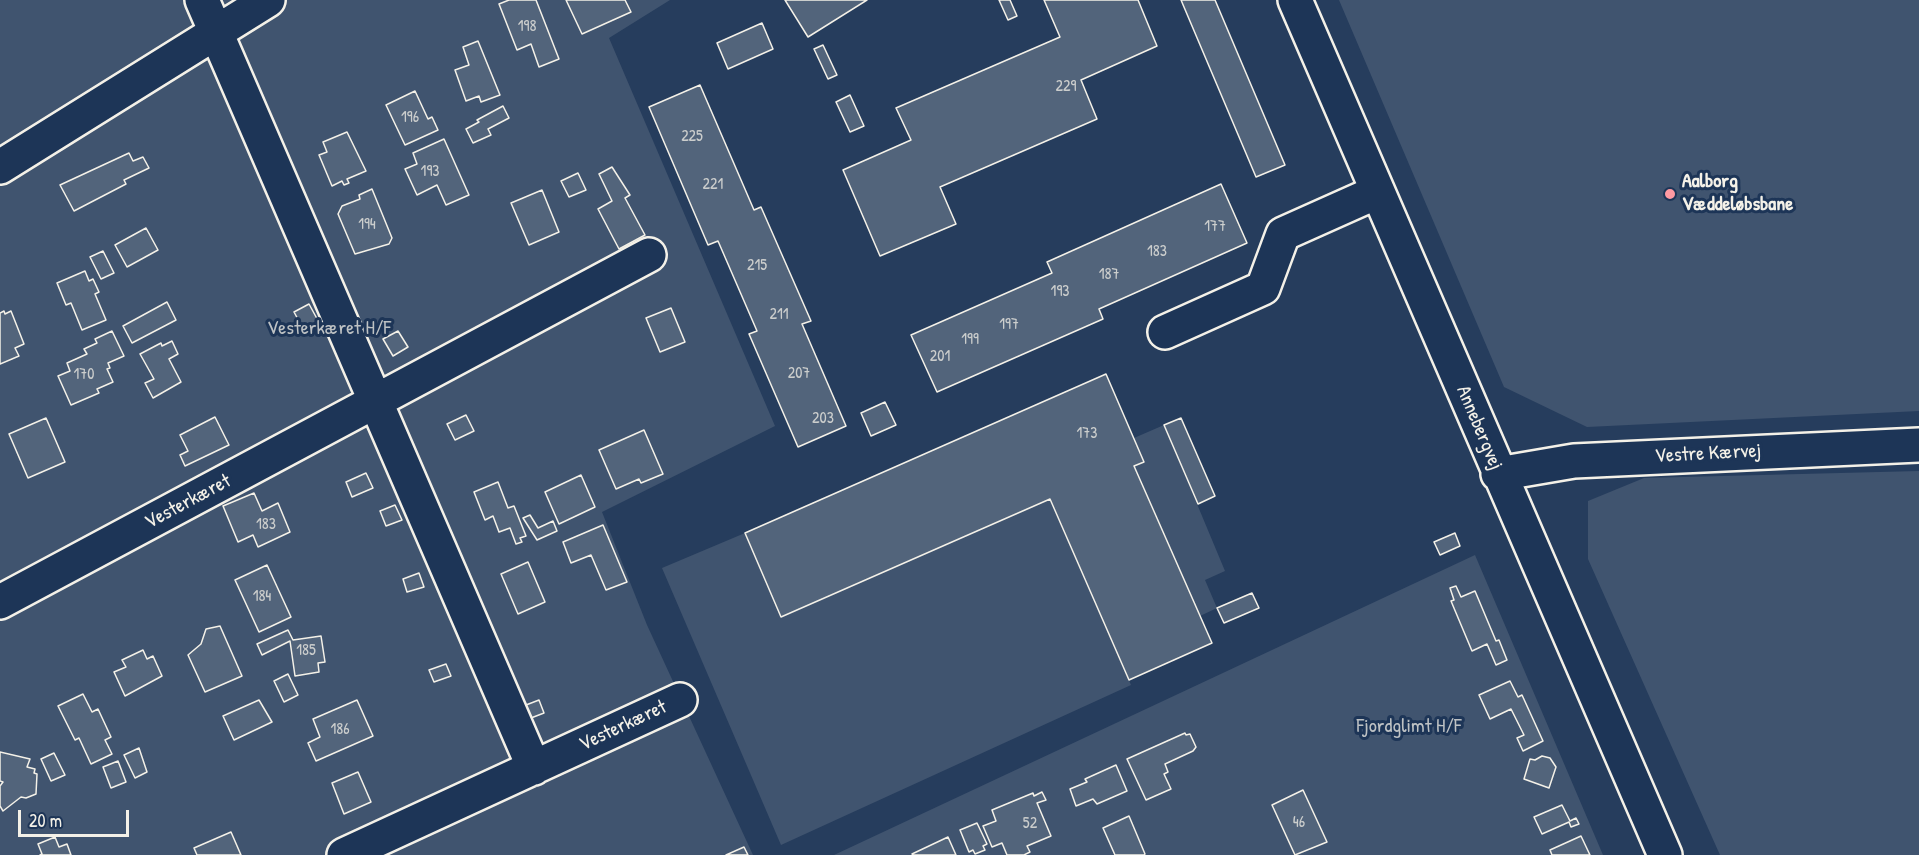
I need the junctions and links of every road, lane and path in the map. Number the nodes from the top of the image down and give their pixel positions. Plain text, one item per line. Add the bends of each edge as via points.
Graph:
1 (202, 0) edge
2 (268, 0) edge
3 (1295, 0) edge
4 (217, 33) junction
5 (0, 167) edge
6 (1377, 192) junction
7 (649, 255) dead end
8 (1165, 332) dead end
9 (376, 402) junction
10 (1919, 445) edge
11 (1498, 474) junction
12 (0, 602) edge
13 (680, 700) dead end
14 (534, 768) junction
15 (344, 855) edge
16 (1665, 855) edge

1 - 4 street
2 - 4 street
3 - 6 street, Annebergvej
4 - 5 street
4 - 9 street
6 - 8 street via 1283,234 1263,288
6 - 11 street, Annebergvej
7 - 9 street, Vesterkæret
9 - 12 street, Vesterkæret
9 - 14 street
10 - 11 street, Vestre Kærvej via 1574,460
11 - 16 street, Annebergvej
13 - 14 street, Vesterkæret
14 - 15 street, Vesterkæret

